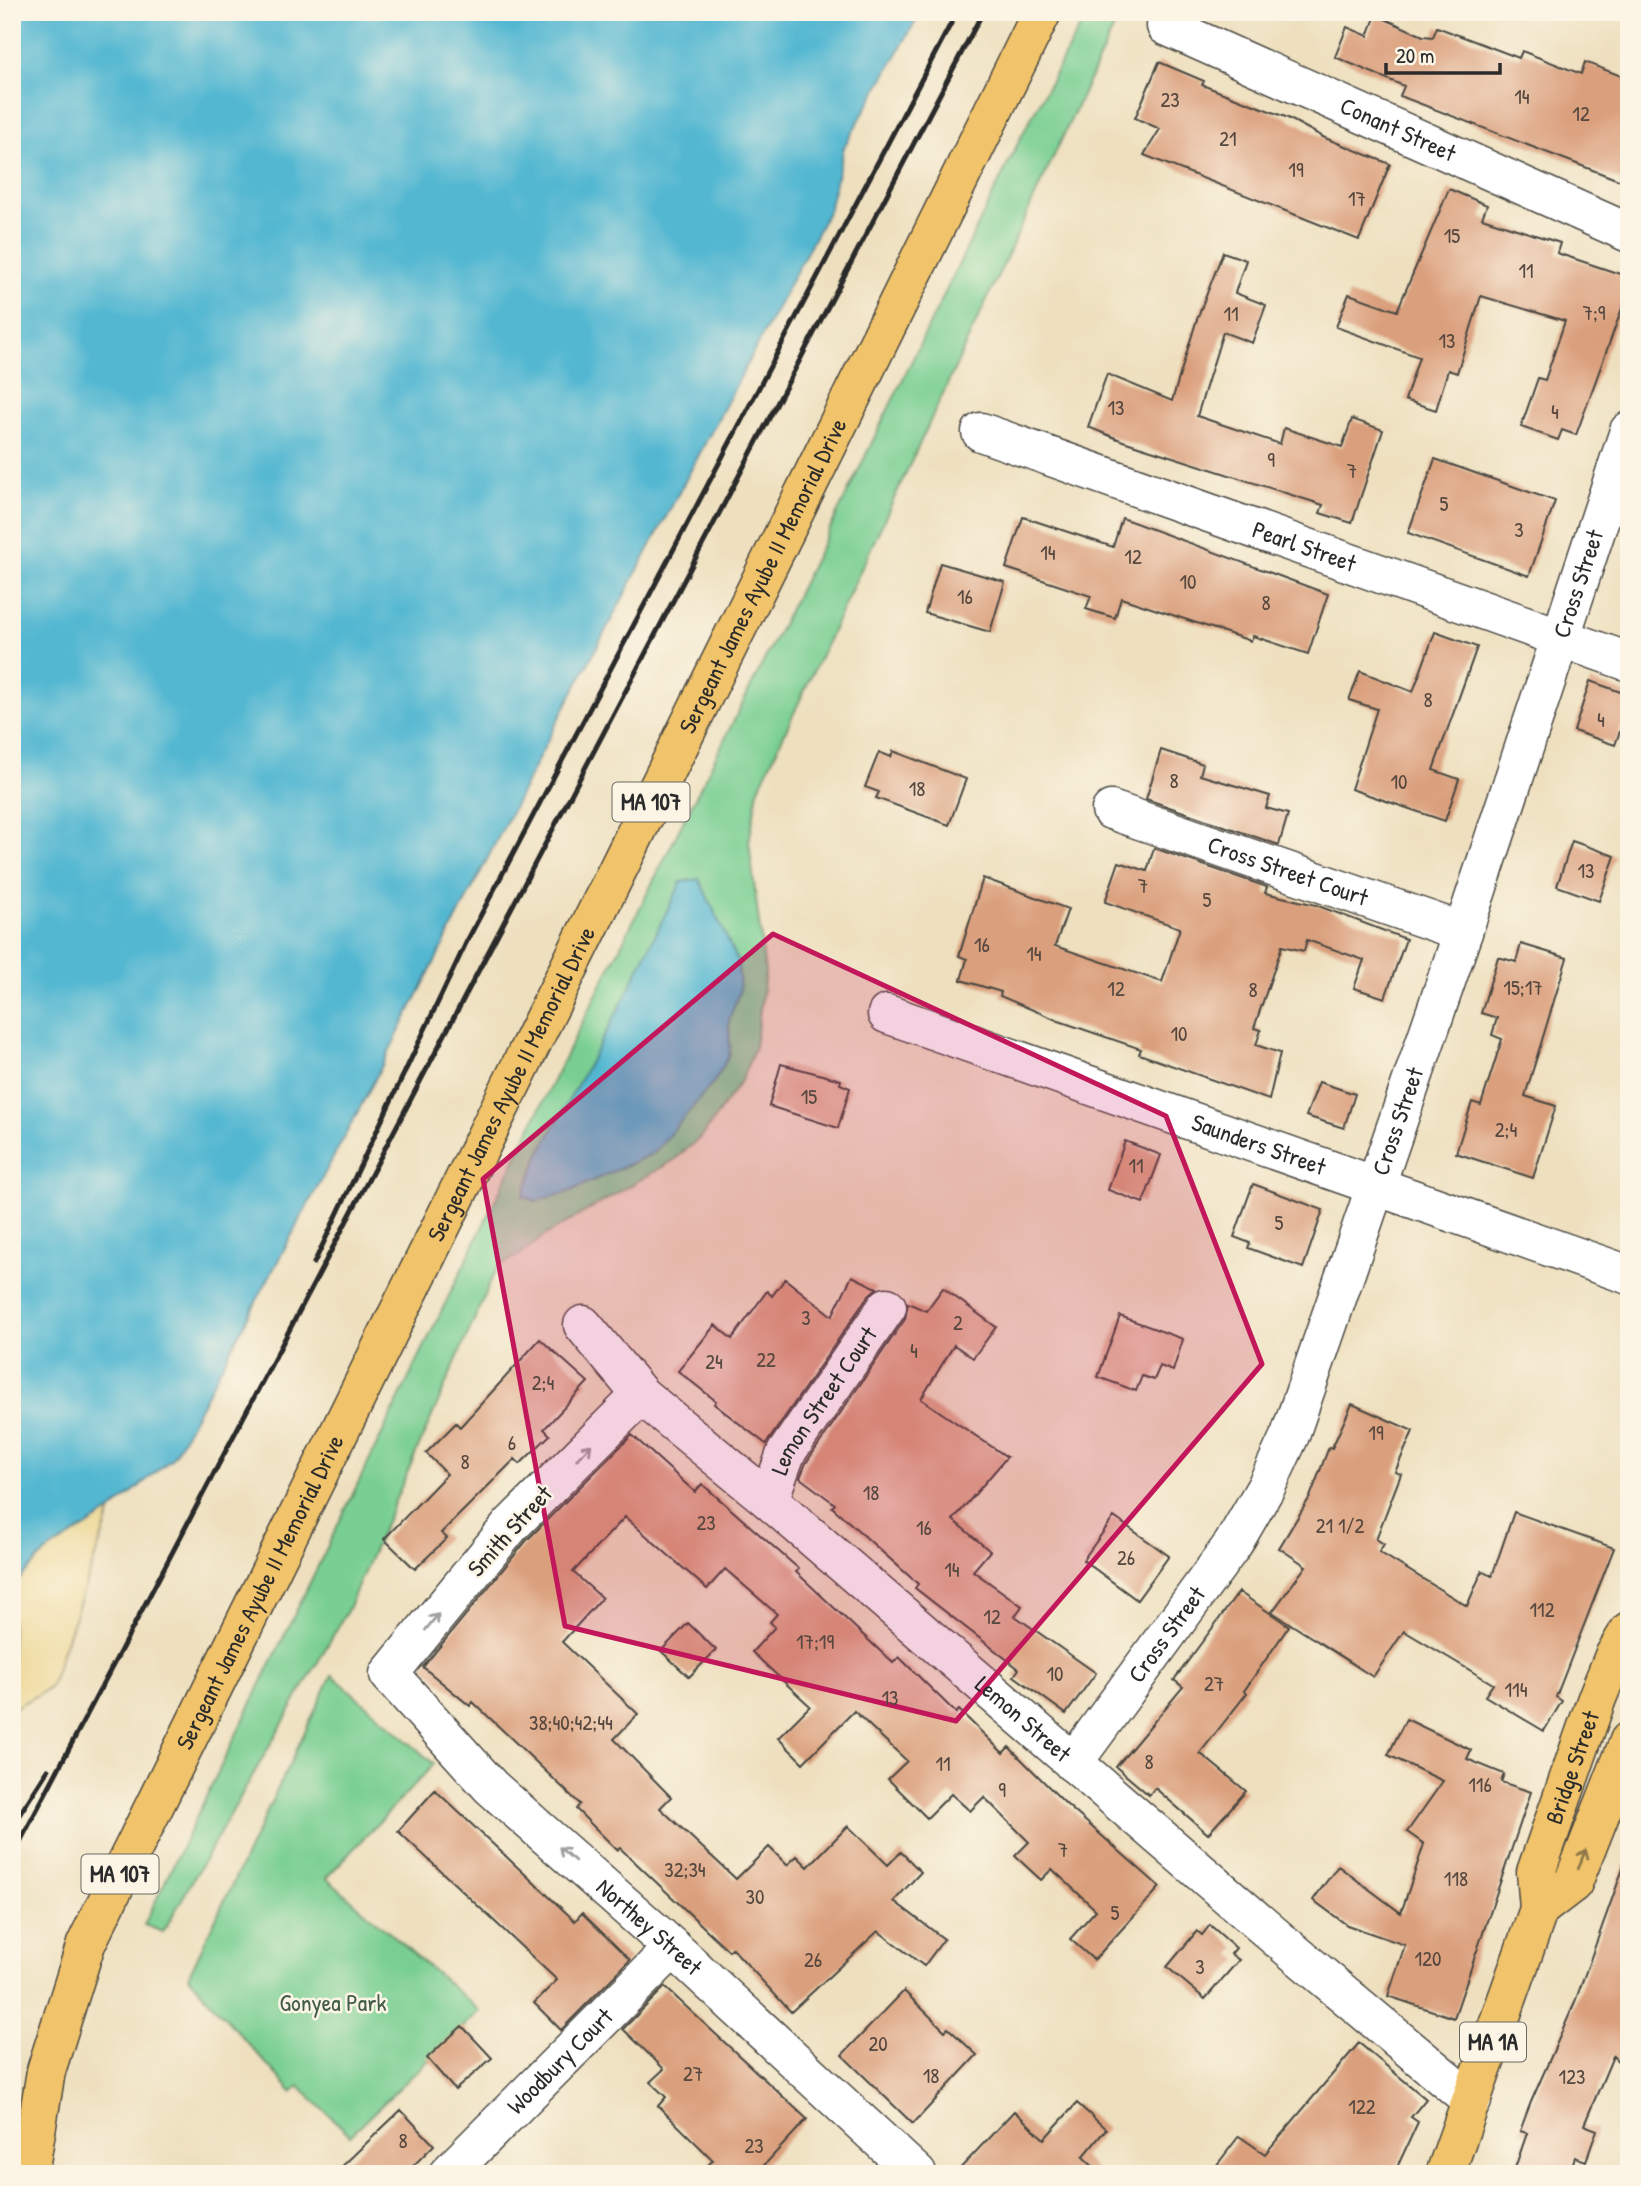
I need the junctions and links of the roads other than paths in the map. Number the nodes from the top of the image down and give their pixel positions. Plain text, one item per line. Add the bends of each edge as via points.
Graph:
1 (1042, 12) edge
2 (1166, 26) dead end
3 (1629, 233) edge
4 (1629, 431) edge
5 (981, 432) dead end
6 (1560, 637) junction
7 (1629, 662) edge
8 (1111, 810) dead end
9 (1463, 932) junction
10 (887, 1014) dead end
11 (1376, 1187) junction
12 (1629, 1275) edge
13 (887, 1307) dead end
14 (583, 1325) dead end
15 (641, 1395) junction
16 (769, 1500) junction
17 (1629, 1631) edge
18 (388, 1674) joint
19 (1629, 1741) edge
20 (1073, 1763) junction
21 (1539, 1909) junction
22 (673, 1948) junction
23 (1472, 2101) junction
24 (29, 2174) edge
25 (448, 2174) edge
26 (917, 2174) edge
27 (1445, 2174) edge

1 - 24 main road, Sergeant James Ayube II Memorial Drive / MA 107 via 86,1944 46,2071
2 - 3 street, Conant Street
4 - 6 street, Cross Street
5 - 6 street, Pearl Street
6 - 7 street, Pearl Street
6 - 9 street, Cross Street
8 - 9 street, Cross Street Court
9 - 11 street, Cross Street
10 - 11 street, Saunders Street
11 - 12 street, Saunders Street
11 - 20 street, Cross Street via 1290,1435 1266,1487 1233,1544
13 - 16 street, Lemon Street Court via 786,1453
14 - 15 street, Lemon Street
15 - 16 street, Lemon Street
18 -> 15 street, Smith Street via 511,1525
16 - 20 street, Lemon Street
17 - 21 main road, Bridge Street / MA 1A via 1597,1698 1536,1872
22 -> 18 street, Northey Street via 491,1787
21 -> 19 main road, Bridge Street via 1573,1883
20 - 23 street, Lemon Street
21 - 23 main road, Bridge Street / MA 1A
22 - 25 street, Woodbury Court
22 - 26 street, Northey Street
23 - 27 main road, Bridge Street / MA 1A

